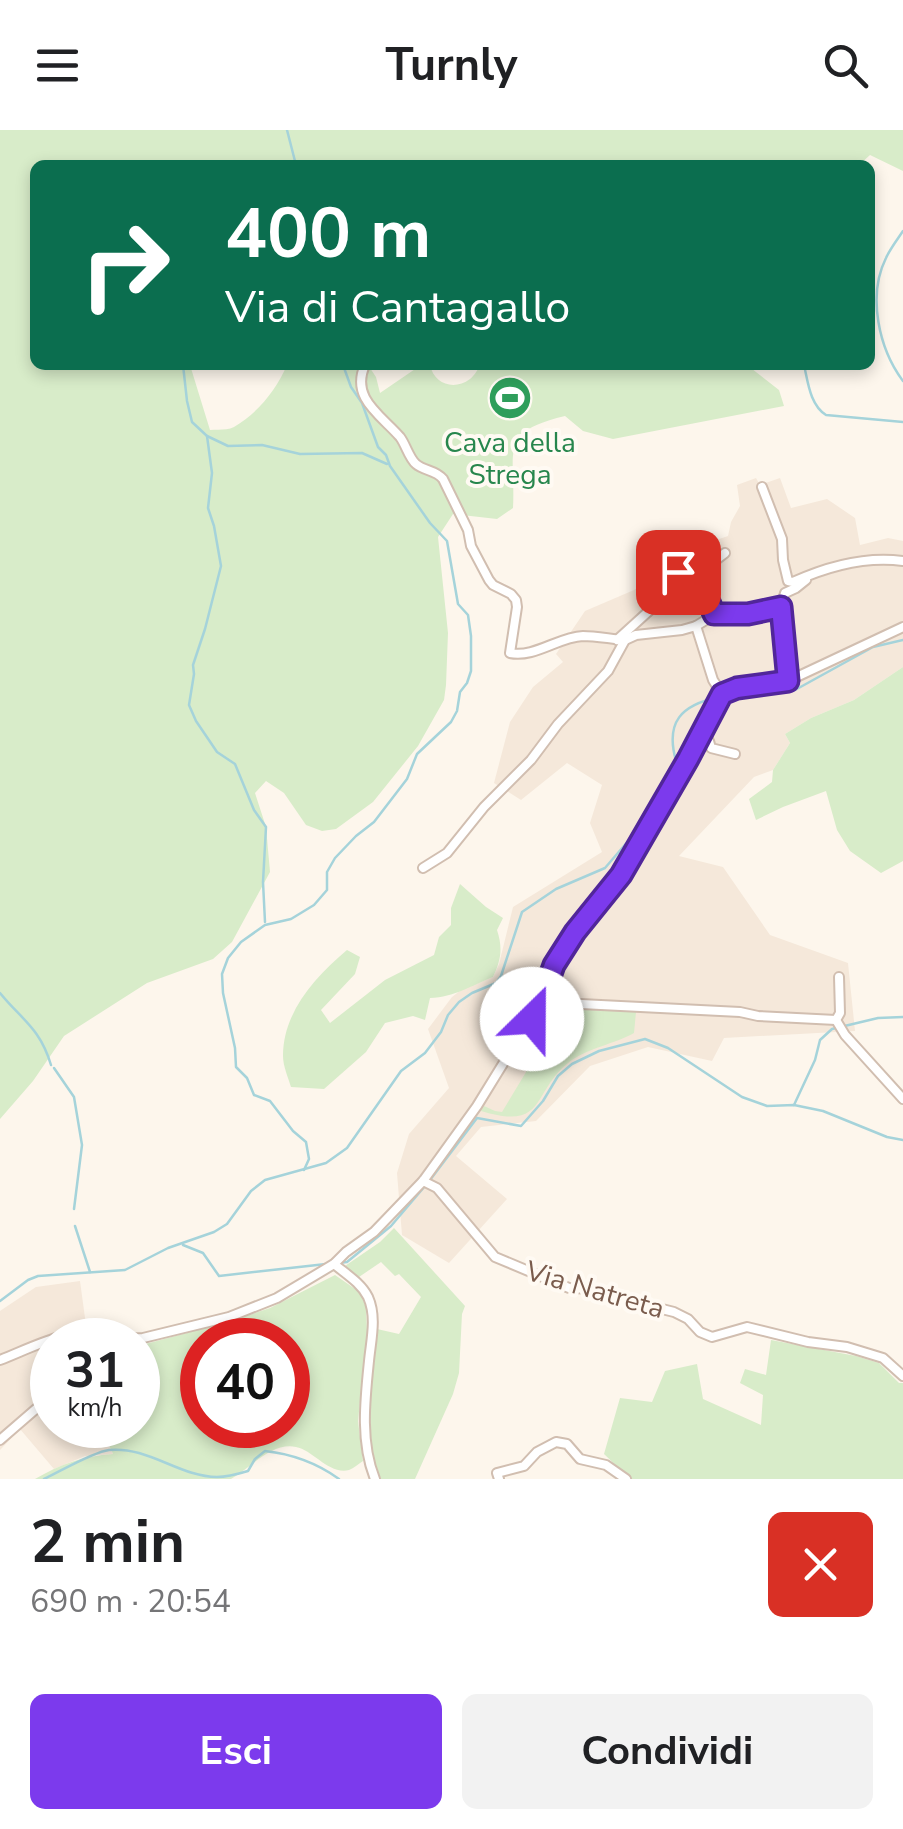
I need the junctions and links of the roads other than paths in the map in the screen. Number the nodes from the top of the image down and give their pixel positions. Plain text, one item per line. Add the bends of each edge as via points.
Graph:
1 (364, 370) edge
2 (762, 487) dead end
3 (724, 554) dead end
4 (903, 561) edge
5 (678, 572) dead end
6 (807, 576) junction
7 (687, 584) junction
8 (704, 589) junction
9 (677, 592) junction
10 (781, 607) junction
11 (714, 614) junction
12 (696, 626) junction
13 (903, 627) edge
14 (621, 640) junction
15 (788, 681) junction
16 (720, 697) junction
17 (699, 737) junction
18 (735, 754) dead end
19 (422, 868) dead end
20 (839, 977) dead end
21 (541, 1002) junction
22 (836, 1020) junction
23 (903, 1099) edge
24 (426, 1183) junction
25 (336, 1262) junction
26 (160, 1335) edge
27 (30, 1348) edge
28 (0, 1360) edge
29 (903, 1376) edge
30 (30, 1413) edge
31 (0, 1440) edge
32 (375, 1479) edge
33 (499, 1479) edge
34 (626, 1479) edge

1 - 14 street via 361,388 373,411 416,464 444,479 489,580 516,600 510,653 582,636
2 - 6 street via 782,540 788,581
3 - 8 street via 699,574
4 - 6 street via 860,562
5 - 7 street
6 - 10 street via 785,592
7 - 8 street
7 - 9 street
8 - 9 street via 695,597
8 - 11 street
9 - 14 street
10 - 11 street
10 - 15 street
11 - 12 street
12 - 14 street
12 - 16 street
13 - 15 street
14 - 19 street via 608,671 531,760 447,853
15 - 16 street
16 - 17 street
17 - 18 street
17 - 21 street via 621,875 554,965
20 - 22 street
21 - 22 street
21 - 24 street
22 - 23 street
24 - 25 street
24 - 29 street, Via Natreta via 495,1258 539,1277 674,1312 712,1337 747,1327 847,1347 883,1358
25 - 26 street via 277,1298
25 - 32 street via 370,1304 364,1415
27 - 28 street
30 - 31 street
33 - 34 street via 497,1474 524,1466 556,1442

